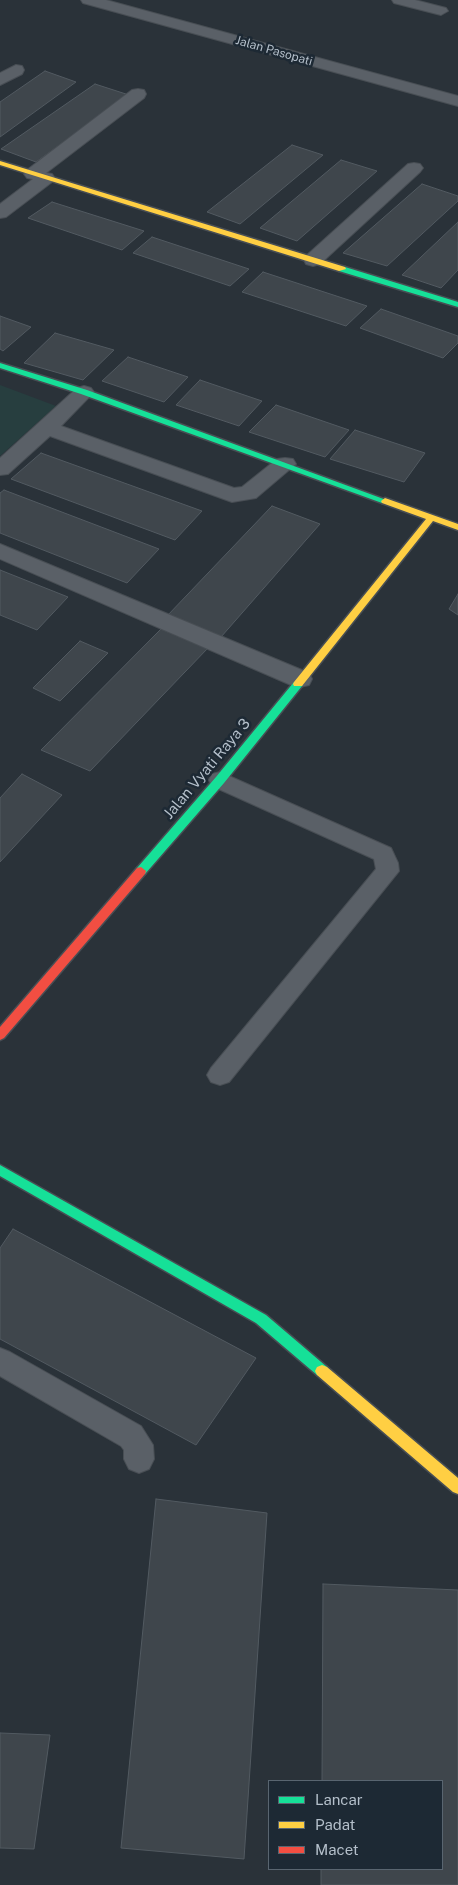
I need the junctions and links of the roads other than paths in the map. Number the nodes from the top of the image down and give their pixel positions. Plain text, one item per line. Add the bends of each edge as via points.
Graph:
1 (90, 0) edge
2 (399, 0) edge
3 (441, 11) dead end
4 (16, 70) dead end
5 (0, 80) edge
6 (138, 94) dead end
7 (458, 101) edge
8 (0, 163) edge
9 (414, 168) dead end
10 (40, 176) junction
11 (0, 213) edge
12 (313, 260) junction
13 (458, 305) edge
14 (0, 365) edge
15 (84, 392) junction
16 (47, 428) junction
17 (285, 464) junction
18 (0, 469) edge
19 (432, 517) junction
20 (458, 527) edge
21 (0, 551) edge
22 (300, 679) junction
23 (220, 780) junction
24 (0, 1034) edge
25 (220, 1074) dead end
26 (0, 1170) edge
27 (0, 1361) edge
28 (139, 1459) dead end
29 (458, 1487) edge

1 - 7 street, Jalan Pasopati
2 - 3 lane
4 - 5 street
6 - 10 street
8 - 10 street
9 - 12 street
10 - 11 street
10 - 12 street
12 - 13 street
14 - 15 street
15 - 16 street
15 - 17 street
16 - 17 street via 232,495 248,494
16 - 18 street
17 - 19 street
19 - 20 street
19 - 22 street, Jalan Vyati Raya 3
21 - 22 street
22 - 23 street, Jalan Vyati Raya 3
23 - 24 street, Jalan Vyati Raya 3
23 - 25 lane via 383,854 388,871
26 - 29 street via 261,1319
27 - 28 lane via 131,1436 138,1445

